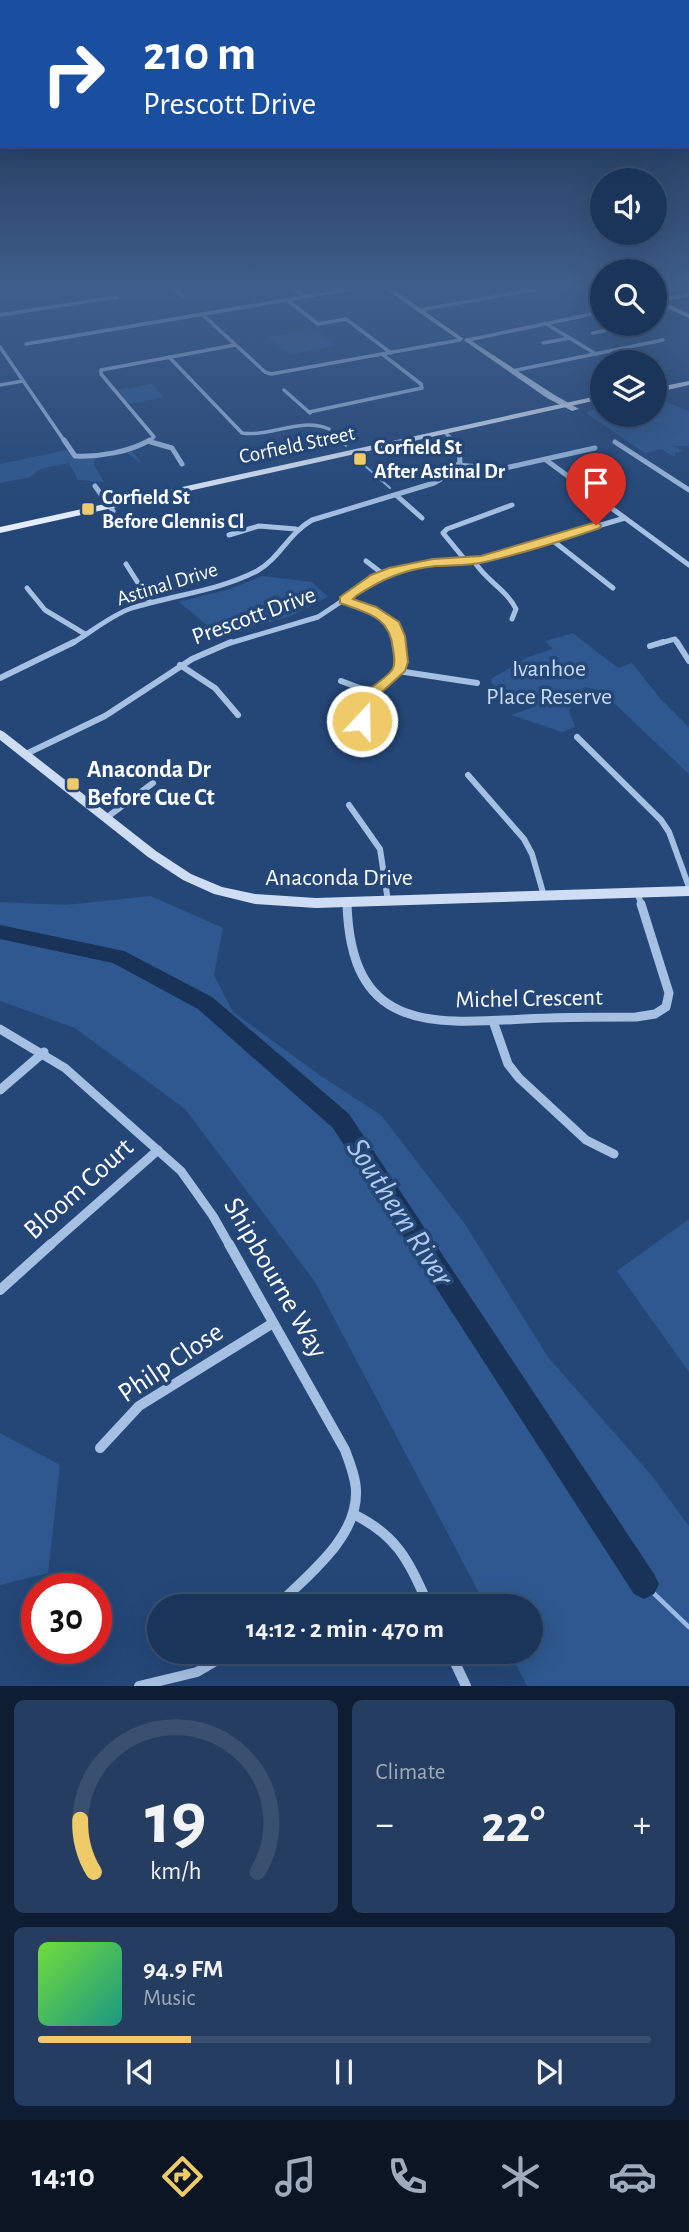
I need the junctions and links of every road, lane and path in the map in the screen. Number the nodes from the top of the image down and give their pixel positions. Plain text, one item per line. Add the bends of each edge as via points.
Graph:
1 (11, 364) edge
2 (136, 364) edge
3 (175, 364) edge
4 (258, 364) edge
5 (328, 364) edge
6 (395, 364) edge
7 (500, 364) edge
8 (551, 364) edge
9 (512, 372) junction
10 (689, 380) edge
11 (23, 382) junction
12 (667, 383) edge
13 (0, 385) edge
14 (667, 387) edge
15 (284, 390) dead end
16 (590, 401) edge
17 (590, 405) edge
18 (566, 408) junction
19 (309, 412) junction
20 (314, 422) junction
21 (329, 429) dead end
22 (448, 434) junction
23 (151, 442) junction
24 (615, 442) dead end
25 (595, 448) dead end
26 (546, 460) junction
27 (182, 464) dead end
28 (458, 465) junction
29 (94, 485) dead end
30 (689, 490) edge
31 (396, 495) junction
32 (512, 505) dead end
33 (111, 508) junction
34 (625, 517) junction
35 (422, 518) dead end
36 (296, 528) junction
37 (0, 530) edge
38 (229, 535) dead end
39 (0, 536) edge
40 (552, 541) junction
41 (366, 561) dead end
42 (470, 561) junction
43 (126, 564) dead end
44 (689, 565) edge
45 (383, 574) junction
46 (27, 588) dead end
47 (613, 588) dead end
48 (344, 600) junction
49 (150, 602) junction
50 (512, 619) dead end
51 (85, 634) junction
52 (650, 646) dead end
53 (689, 661) edge
54 (180, 665) junction
55 (398, 671) junction
56 (0, 678) edge
57 (341, 681) dead end
58 (477, 683) dead end
59 (370, 692) junction
60 (238, 715) dead end
61 (362, 721) dead end
62 (0, 734) edge
63 (577, 737) dead end
64 (26, 754) junction
65 (468, 775) dead end
66 (153, 783) dead end
67 (349, 805) dead end
68 (106, 818) junction
69 (689, 889) edge
70 (636, 892) junction
71 (544, 896) junction
72 (388, 901) junction
73 (347, 903) junction
74 (493, 1021) junction
75 (0, 1029) edge
76 (44, 1052) junction
77 (0, 1090) edge
78 (158, 1150) junction
79 (614, 1154) dead end
80 (0, 1290) edge
81 (273, 1323) junction
82 (100, 1448) dead end
83 (353, 1514) junction
84 (288, 1594) edge
85 (423, 1594) edge
86 (211, 1664) edge
87 (456, 1664) edge
88 (139, 1686) edge
89 (466, 1686) edge

1 - 11 street
2 - 23 street via 100,371 152,435
3 - 20 street via 242,433 262,434
4 - 5 street via 271,374
6 - 19 street via 422,388
7 - 9 main road
8 - 9 street
9 - 18 main road
10 - 12 main road
10 - 14 main road
11 - 13 street
11 - 23 street via 75,456
15 - 19 street
16 - 18 main road, Corfield Street
17 - 18 main road, Corfield Street
18 - 22 main road, Corfield Street
19 - 20 street
20 - 21 street
22 - 28 street via 461,450
22 - 33 main road, Corfield Street
23 - 27 street via 173,448
24 - 30 street
25 - 26 street
26 - 28 street via 501,469
26 - 34 street
28 - 31 street, Astinal Drive via 438,483
29 - 33 street
31 - 35 street
31 - 36 street, Astinal Drive
32 - 42 street via 456,523 443,533
33 - 37 main road, Corfield Street
33 - 39 main road, Corfield Street
34 - 40 street, Prescott Drive
34 - 44 street
36 - 38 street, Astinal Drive via 259,526
36 - 49 street, Astinal Drive via 270,561 250,574
40 - 42 street, Prescott Drive
40 - 47 street
41 - 45 street
42 - 45 street, Prescott Drive via 415,565
42 - 50 street via 513,600
43 - 49 street
45 - 48 street, Prescott Drive
46 - 51 street via 48,616
48 - 54 street, Prescott Drive via 318,617 232,642
48 - 55 street via 394,624 399,636
49 - 51 street, Astinal Drive
51 - 56 street, Astinal Drive
52 - 53 street via 675,639
54 - 60 street via 215,688
54 - 64 street, Prescott Drive via 105,716
55 - 58 street
55 - 59 street
57 - 59 street
59 - 61 street via 362,707
62 - 64 main road, Anaconda Drive
63 - 69 street via 669,832
64 - 68 main road, Anaconda Drive
65 - 71 street via 524,839
66 - 68 street
67 - 72 street via 380,849
68 - 73 main road, Anaconda Drive via 166,864 219,891 274,902
69 - 70 main road, Anaconda Drive
70 - 71 main road, Anaconda Drive
70 - 74 street, Michel Crescent via 669,993 666,1007 636,1017
71 - 72 main road, Anaconda Drive
72 - 73 main road, Anaconda Drive
73 - 74 street, Michel Crescent via 350,947 359,973 391,1008 423,1020
74 - 79 street via 508,1064 519,1077 586,1140
75 - 76 street, Shipbourne Way
76 - 77 street
76 - 78 street, Shipbourne Way
78 - 80 street, Bloom Court
78 - 81 street, Shipbourne Way via 181,1171 213,1216
81 - 82 street, Philp Close via 139,1406
81 - 83 street, Shipbourne Way via 345,1450 356,1486
83 - 84 street, Shipbourne Way via 345,1533
83 - 85 street via 391,1535
86 - 88 street via 197,1672
87 - 89 street

